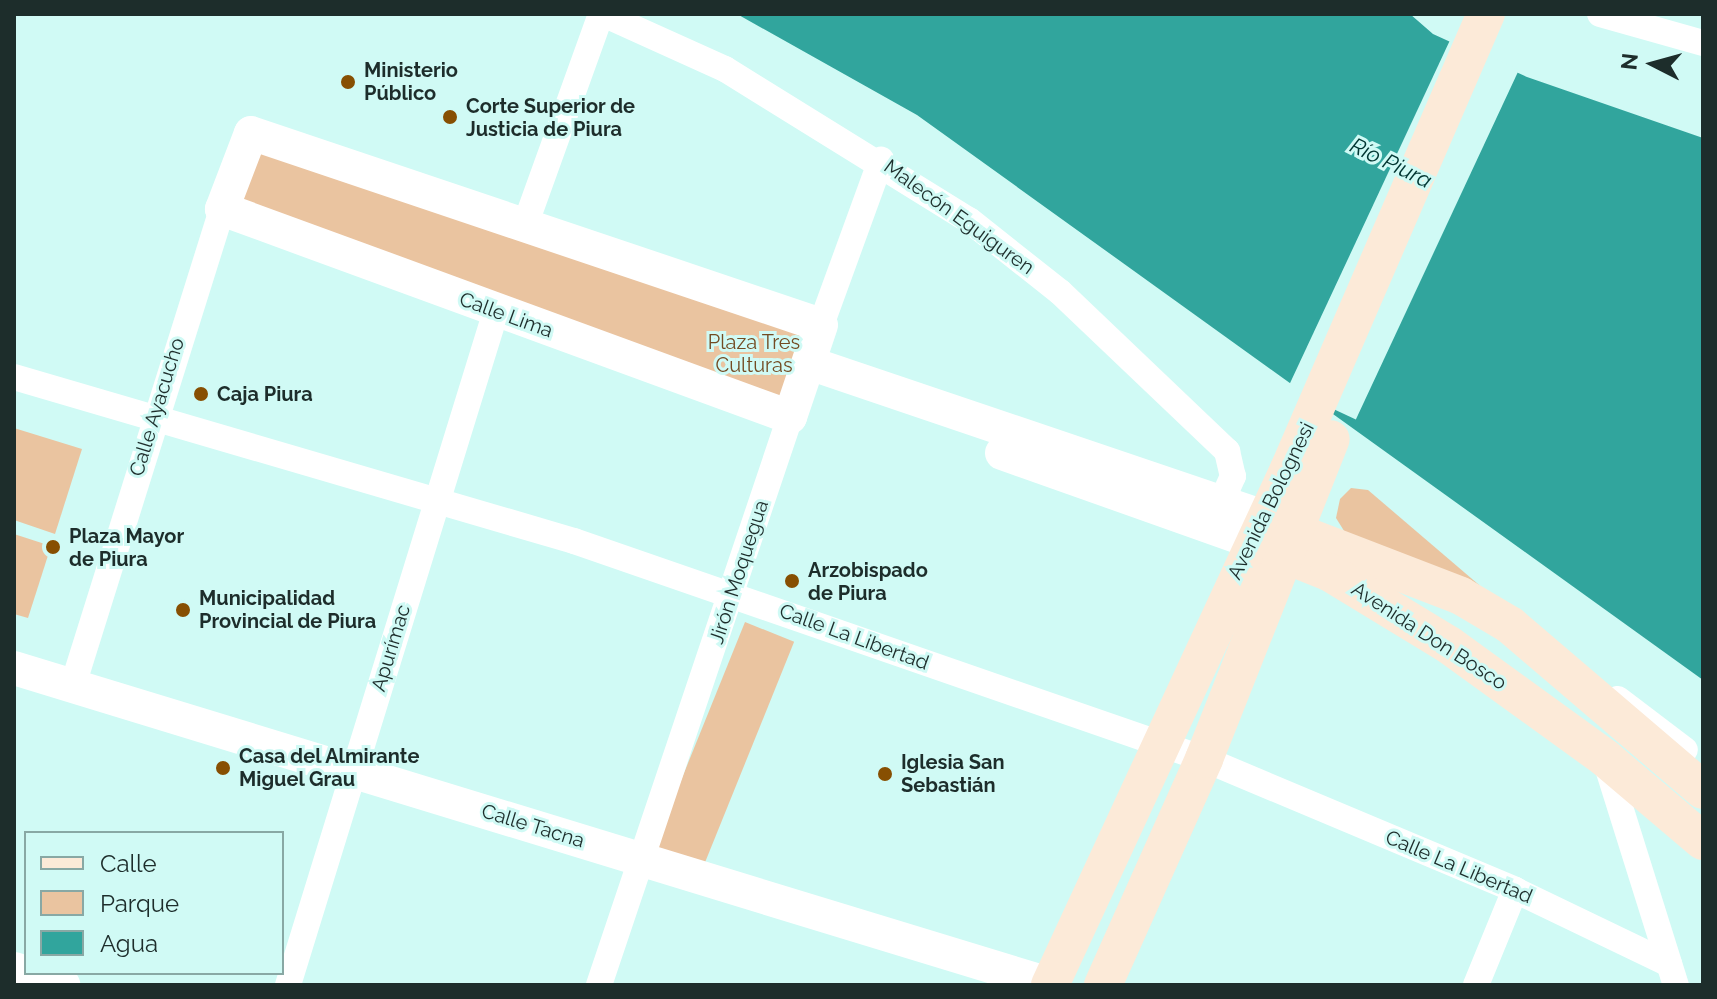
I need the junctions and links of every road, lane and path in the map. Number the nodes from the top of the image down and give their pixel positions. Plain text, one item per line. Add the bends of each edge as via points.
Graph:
1 (602, 14) edge
2 (1486, 14) edge
3 (1514, 14) edge
4 (1600, 14) edge
5 (1703, 43) edge
6 (881, 160) junction
7 (222, 209) junction
8 (524, 228) junction
9 (496, 311) junction
10 (821, 325) junction
11 (806, 373) junction
12 (14, 377) edge
13 (790, 417) junction
14 (152, 420) junction
15 (1301, 474) junction
16 (435, 501) junction
17 (1221, 503) junction
18 (1274, 536) junction
19 (732, 593) junction
20 (1540, 650) junction
21 (14, 668) edge
22 (73, 685) junction
23 (1160, 745) junction
24 (1605, 758) junction
25 (1204, 759) junction
26 (1703, 766) edge
27 (355, 770) junction
28 (1703, 790) edge
29 (1703, 841) edge
30 (643, 860) junction
31 (1515, 890) junction
32 (32, 975) edge
33 (1673, 975) edge
34 (63, 985) edge
35 (288, 985) edge
36 (599, 985) edge
37 (1051, 985) edge
38 (1103, 985) edge
39 (1476, 985) edge

1 - 6 street, Malecón Eguiguren via 725,69
1 - 8 street
2 - 15 main road, Avenida Bolognesi
3 - 15 main road, Avenida Bolognesi
4 - 5 street
6 - 10 street, Jirón Moquegua
6 - 17 street, Malecón Eguiguren via 1060,292 1227,451 1233,476
7 - 8 street, Calle Ayacucho via 251,133
7 - 9 street, Calle Lima
7 - 14 street, Calle Ayacucho
8 - 10 street
9 - 13 street, Calle Lima
9 - 16 street, Apurímac
10 - 11 street, Jirón Moquegua
11 - 13 street, Jirón Moquegua
11 - 17 street, Avenida Don Bosco
11 - 18 street, Avenida Don Bosco
12 - 14 street, Calle La Libertad
13 - 19 street, Jirón Moquegua
14 - 16 street, Calle La Libertad
14 - 22 street, Calle Ayacucho
15 - 18 main road, Avenida Bolognesi
16 - 19 street, Calle La Libertad
16 - 27 street, Apurímac
17 - 18 street, Avenida Don Bosco
18 - 20 main road, Avenida Don Bosco via 1461,596
18 - 23 main road, Avenida Bolognesi
18 - 24 main road, Avenida Don Bosco via 1381,600
18 - 25 main road, Avenida Bolognesi
19 - 23 street, Calle La Libertad
19 - 30 street, Jirón Moquegua
20 - 26 street via 1648,718
20 - 28 main road, Avenida Don Bosco
21 - 22 street, Calle Tacna
22 - 27 street, Calle Tacna
23 - 25 street, Calle La Libertad
23 - 37 main road, Avenida Bolognesi
24 - 29 main road, Avenida Don Bosco
24 - 33 street
25 - 31 street, Calle La Libertad
25 - 38 main road, Avenida Bolognesi
27 - 30 street, Calle Tacna
27 - 35 street, Apurímac
30 - 36 street, Jirón Moquegua
30 - 37 street, Calle Tacna
31 - 33 street, Calle La Libertad
31 - 39 street
32 - 34 street

